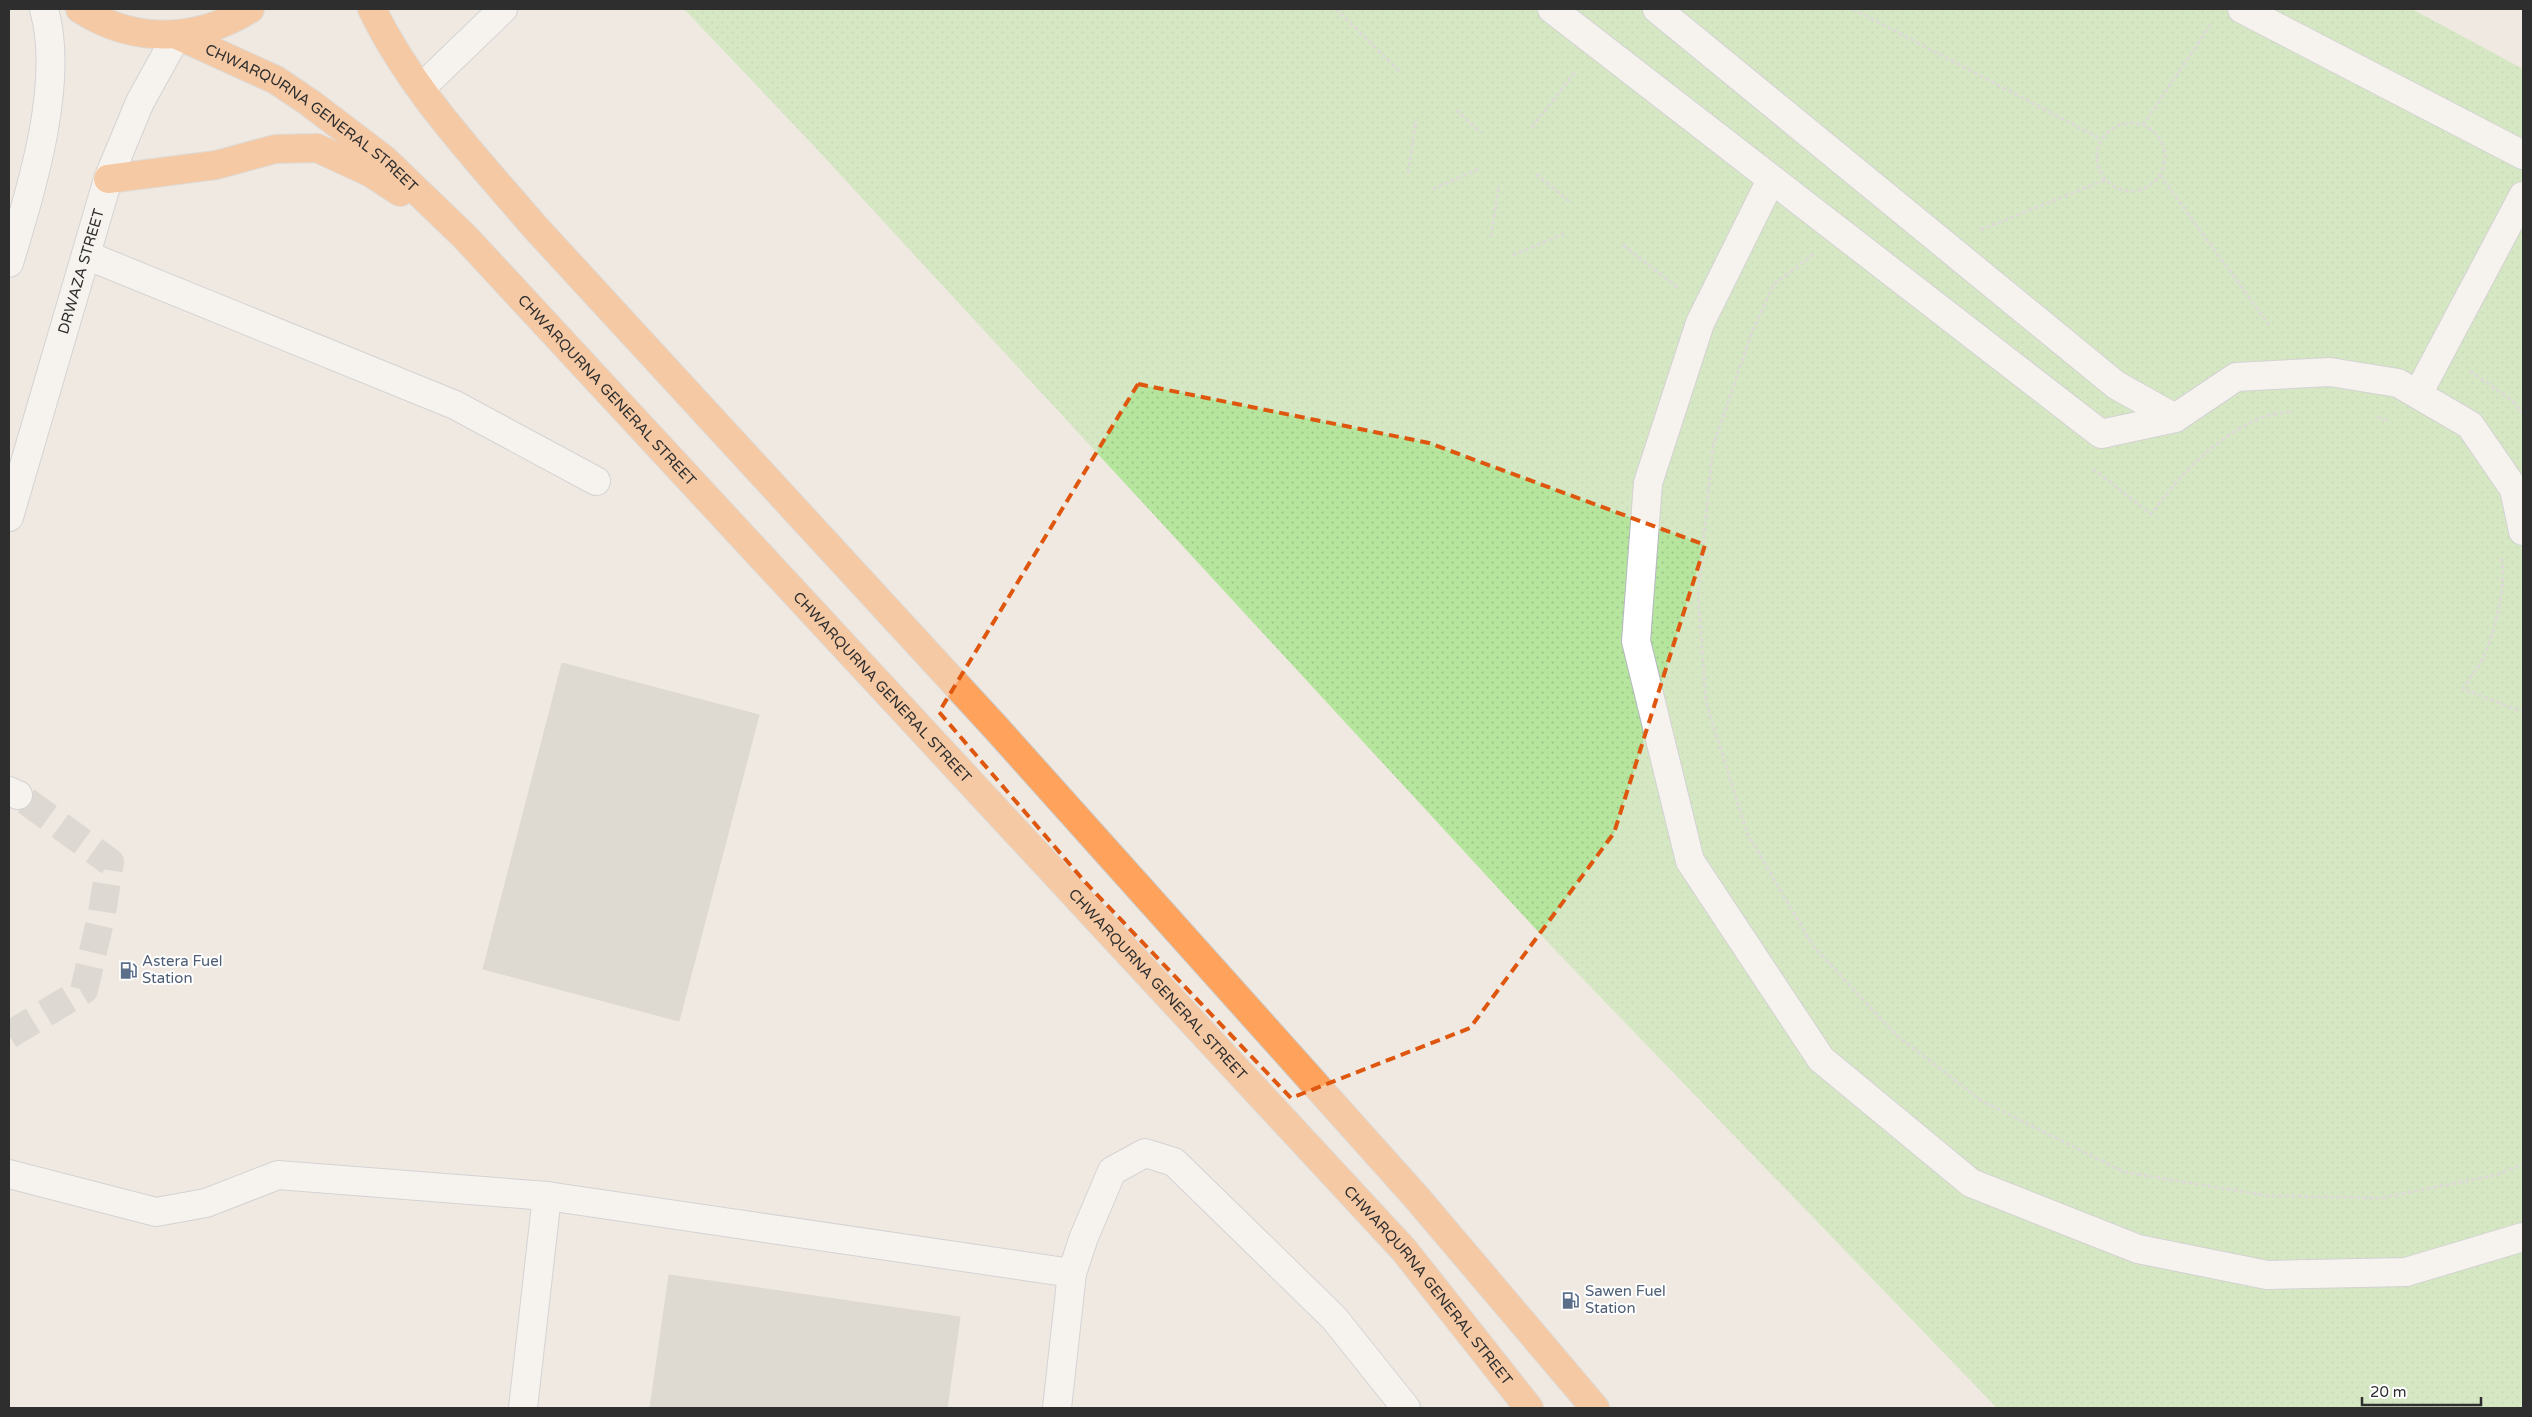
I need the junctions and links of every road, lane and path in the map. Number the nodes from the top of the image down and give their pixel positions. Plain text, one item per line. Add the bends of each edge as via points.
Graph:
1 (44, 9) edge
2 (80, 9) edge
3 (250, 9) edge
4 (372, 9) edge
5 (503, 9) edge
6 (1336, 9) edge
7 (1552, 9) edge
8 (1657, 9) edge
9 (1853, 9) edge
10 (2242, 9) edge
11 (2215, 17) dead end
12 (178, 35) junction
13 (1581, 65) dead end
14 (1400, 72) dead end
15 (422, 88) junction
16 (1456, 110) dead end
17 (1416, 119) dead end
18 (2143, 125) junction
19 (1532, 127) dead end
20 (1482, 133) dead end
21 (2101, 139) junction
22 (2523, 155) edge
23 (1479, 169) dead end
24 (1408, 173) dead end
25 (1536, 174) dead end
26 (2160, 175) junction
27 (108, 179) junction
28 (1772, 180) junction
29 (2105, 180) junction
30 (1499, 185) dead end
31 (1433, 189) dead end
32 (2523, 196) edge
33 (1570, 202) dead end
34 (1564, 234) dead end
35 (465, 237) junction
36 (1492, 237) dead end
37 (1943, 244) junction
38 (1623, 246) dead end
39 (1816, 253) dead end
40 (1513, 254) dead end
41 (86, 255) junction
42 (9, 263) edge
43 (1706, 309) junction
44 (2269, 326) dead end
45 (2469, 370) dead end
46 (2418, 394) junction
47 (2302, 409) dead end
48 (2370, 415) dead end
49 (2523, 415) edge
50 (2175, 418) junction
51 (2395, 422) dead end
52 (2088, 465) dead end
53 (596, 481) dead end
54 (9, 517) edge
55 (2523, 531) edge
56 (2499, 549) dead end
57 (2523, 712) edge
58 (2523, 1164) edge
59 (9, 1174) edge
60 (548, 1196) junction
61 (2523, 1237) edge
62 (1072, 1273) junction
63 (523, 1408) edge
64 (1057, 1408) edge
65 (1406, 1408) edge
66 (1528, 1408) edge
67 (1595, 1408) edge

1 - 42 street via 50,32 50,82 35,165
2 - 12 highway via 120,29 148,35
3 - 12 highway via 205,30
4 - 15 highway via 400,58
5 - 15 street
6 - 14 path
7 - 28 street
8 - 37 street
9 - 21 path
10 - 22 street
11 - 18 path
12 - 27 street, DRWAZA STREET via 140,102
12 - 35 highway, CHWARQURNA GENERAL STREET via 276,80 310,103 385,160
13 - 19 path
15 - 67 highway via 534,226 997,730 1417,1198
16 - 20 path
17 - 24 path
18 - 21 path via 2119,124
18 - 26 path via 2161,140 2165,164
21 - 29 path via 2096,160
23 - 31 path
25 - 33 path
26 - 29 path via 2154,183 2134,192 2123,191
26 - 44 path
27 - 35 highway via 216,165 275,149 317,148 371,173
27 - 41 street, DRWAZA STREET
28 - 43 street
28 - 50 street via 2102,434
29 - 37 path
30 - 36 path
32 - 46 street
34 - 40 path
35 - 66 highway, CHWARQURNA GENERAL STREET via 1404,1250
37 - 50 street via 2116,385
38 - 43 path
39 - 58 path via 1774,284 1748,342 1713,446 1698,594 1706,702 1747,833 1813,946 1896,1035 1982,1101 2124,1172 2269,1196 2381,1198 2496,1175
41 - 53 street via 455,405
41 - 54 street, DRWAZA STREET
43 - 61 street via 1648,483 1636,641 1690,861 1821,1059 1971,1182 2138,1249 2267,1275 2406,1272
45 - 49 path via 2513,401
46 - 50 street via 2398,383 2330,372 2236,377
46 - 55 street via 2470,425 2514,488
47 - 52 path via 2263,417 2221,440 2170,489 2151,514
48 - 51 path
56 - 57 path via 2503,568 2496,620 2487,651 2463,689
59 - 60 street via 156,1212 206,1203 278,1175
60 - 62 street
60 - 63 street
62 - 64 street
62 - 65 street via 1112,1171 1145,1153 1174,1162 1334,1318

